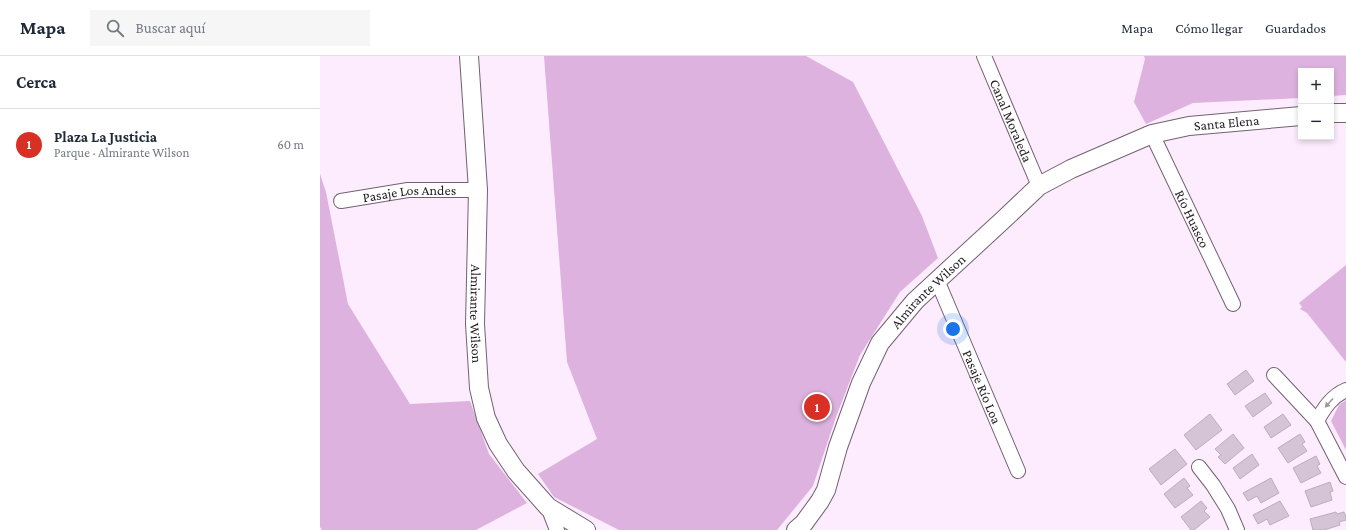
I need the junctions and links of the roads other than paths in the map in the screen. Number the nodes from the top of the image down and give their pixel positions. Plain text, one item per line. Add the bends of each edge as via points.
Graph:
1 (469, 56) edge
2 (984, 56) edge
3 (1334, 113) edge
4 (1346, 113) edge
5 (1298, 116) edge
6 (1152, 134) junction
7 (1039, 186) junction
8 (478, 190) junction
9 (341, 201) dead end
10 (936, 280) junction
11 (1233, 304) dead end
12 (1274, 375) dead end
13 (1346, 390) edge
14 (1317, 421) junction
15 (1199, 467) dead end
16 (1018, 471) dead end
17 (1346, 477) edge
18 (548, 507) junction
19 (557, 530) edge
20 (586, 530) edge
21 (796, 530) edge
22 (1237, 530) edge

1 - 8 street, Almirante Wilson
2 - 7 street, Canal Moraleda
3 - 4 street
5 - 6 street, Santa Elena via 1189,126
6 - 7 street, Almirante Wilson via 1071,169
6 - 11 street, Río Huasco
7 - 10 street, Almirante Wilson
8 - 9 street, Pasaje Los Andes via 408,190
8 - 18 street, Almirante Wilson via 475,324 479,388 486,418 498,444 516,471
10 - 16 street, Pasaje Río Loa
10 - 21 street, Almirante Wilson via 880,343 861,383 826,490 804,523
12 - 14 street
13 -> 14 street via 1328,403
14 - 17 street
15 - 22 street via 1228,509
18 - 19 street
18 - 20 street, Almirante Wilson

